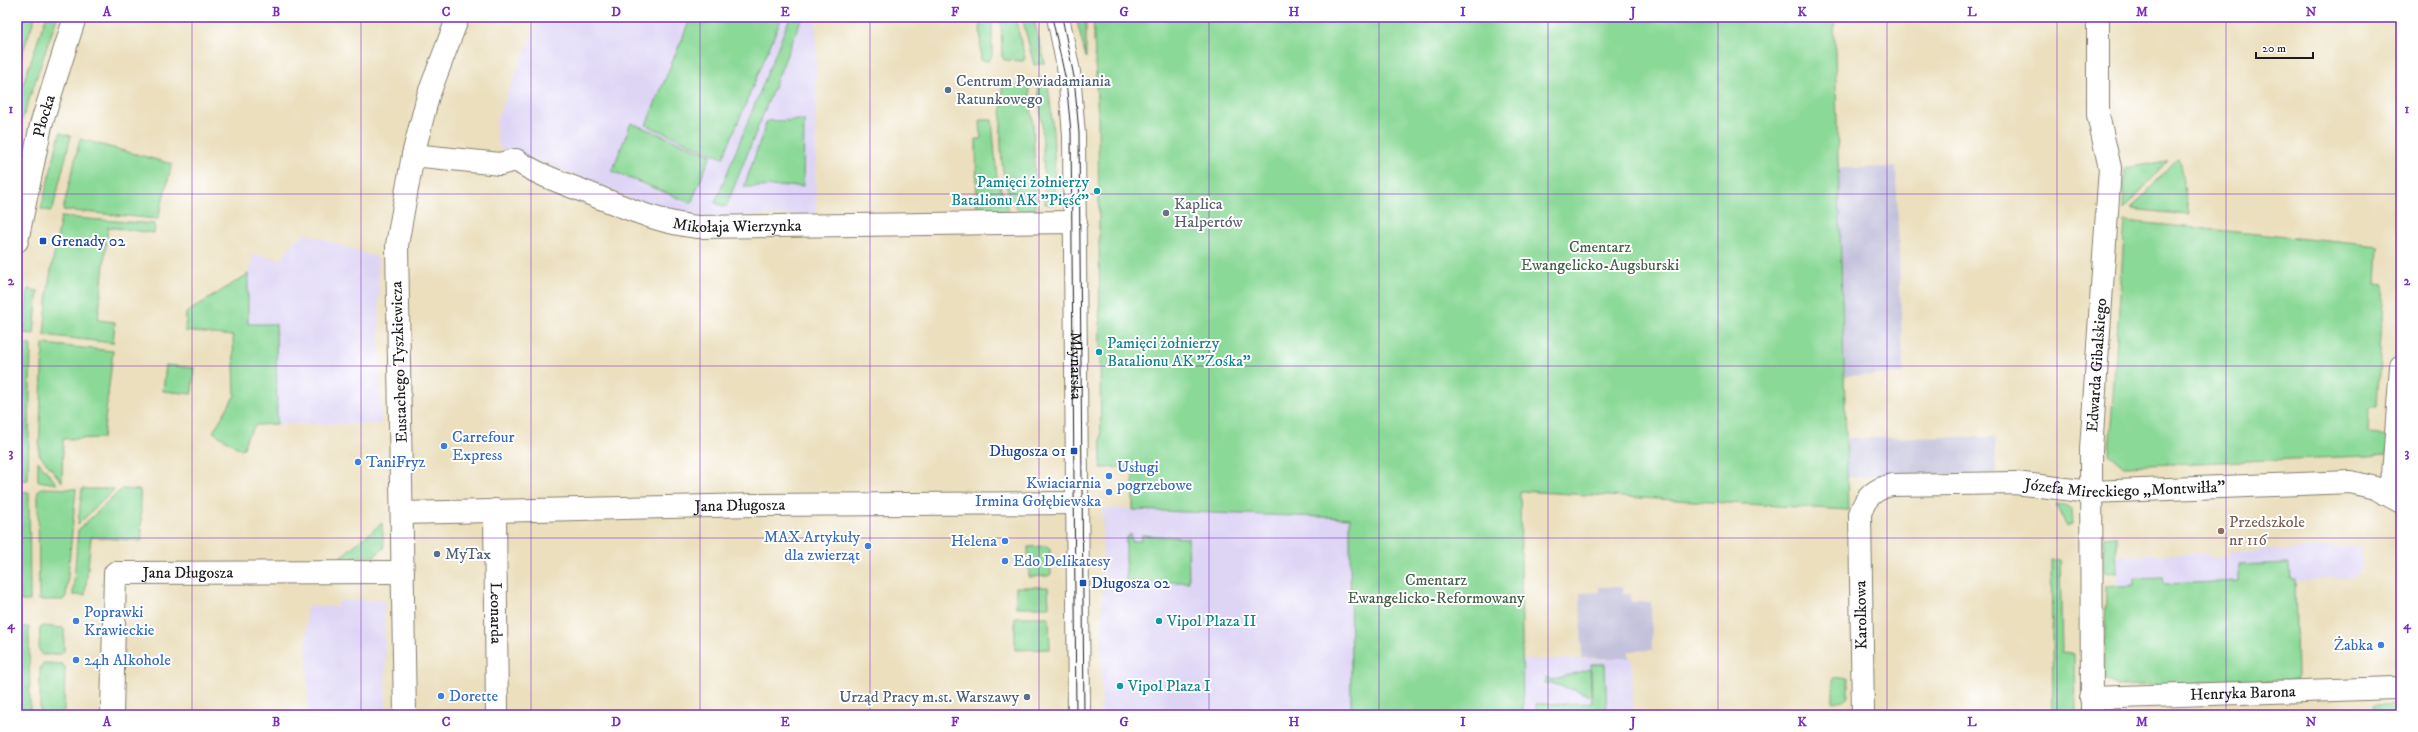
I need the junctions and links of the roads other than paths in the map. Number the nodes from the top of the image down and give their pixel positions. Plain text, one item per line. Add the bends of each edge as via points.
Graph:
1 (75, 17) edge
2 (458, 17) edge
3 (1058, 17) edge
4 (2098, 17) edge
5 (413, 155) junction
6 (1076, 222) junction
7 (17, 240) edge
8 (2401, 366) edge
9 (2090, 492) junction
10 (2393, 498) edge
11 (1078, 504) junction
12 (495, 510) junction
13 (402, 513) junction
14 (1860, 514) joint
15 (403, 572) junction
16 (2395, 688) dead end
17 (2091, 706) edge
18 (112, 715) edge
19 (405, 715) edge
20 (497, 715) edge
21 (1079, 715) edge
22 (1863, 715) edge

1 - 7 street, Płocka via 41,125
2 - 5 street, Eustachego Tyszkiewicza via 428,96
3 - 6 street, Młynarska via 1071,86
4 - 9 street, Edwarda Gibalskiego via 2098,115 2110,168 2090,449
5 - 6 street, Mikołaja Wierzynka via 500,164 516,160 535,173 654,219 679,225 706,227
5 - 13 street, Eustachego Tyszkiewicza via 396,262
6 - 11 street, Młynarska
8 - 10 street
9 - 10 street, Józefa Mireckiego „Montwiłła” via 2351,482 2368,486
9 - 14 street, Józefa Mireckiego „Montwiłła” via 2015,483 1893,485 1872,493
9 - 17 street, Edwarda Gibalskiego
11 - 12 street, Jana Długosza via 763,505
11 - 21 street, Młynarska
12 - 13 street, Jana Długosza
12 - 20 street, Leonarda
13 - 15 street, Eustachego Tyszkiewicza
14 - 22 street, Karolkowa
15 - 18 street, Jana Długosza via 115,573
15 - 19 street, Eustachego Tyszkiewicza
16 - 17 street, Henryka Barona

